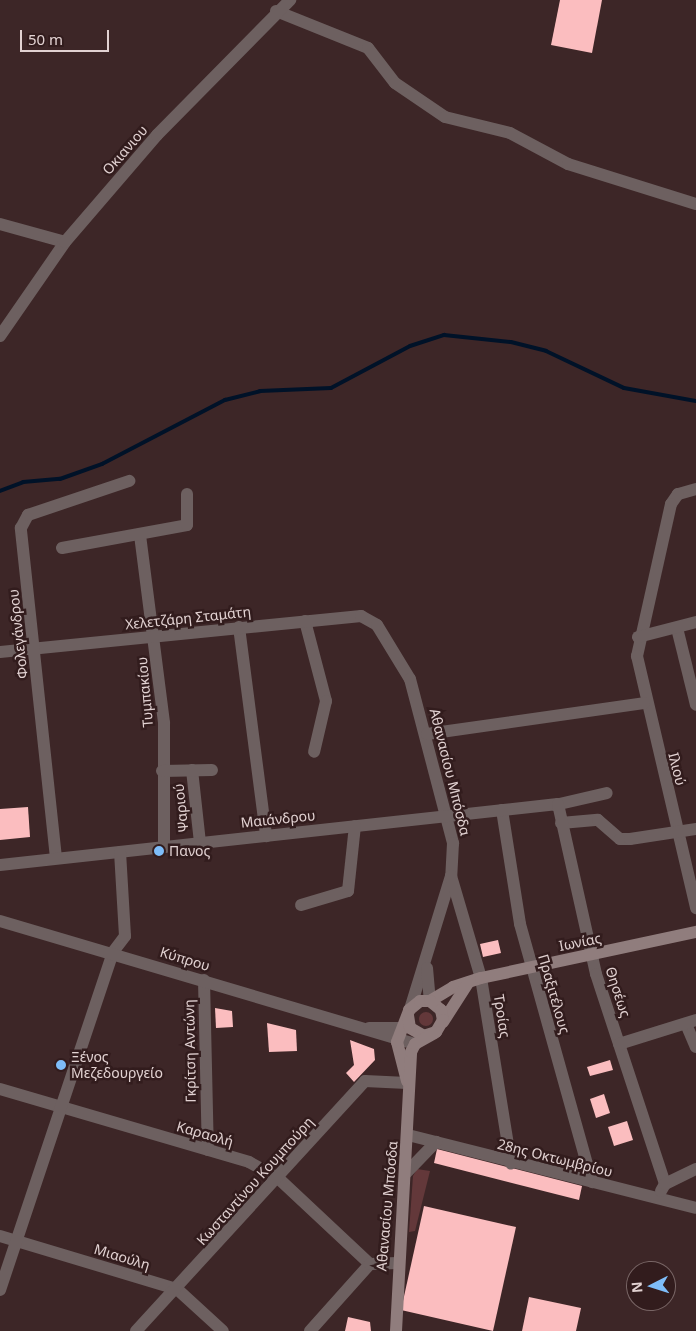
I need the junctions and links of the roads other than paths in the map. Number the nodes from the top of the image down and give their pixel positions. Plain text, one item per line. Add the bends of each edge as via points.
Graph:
1 (290, 0) edge
2 (276, 11) junction
3 (696, 204) edge
4 (0, 224) edge
5 (65, 242) junction
6 (0, 336) edge
7 (130, 481) dead end
8 (696, 489) edge
9 (187, 494) dead end
10 (140, 534) junction
11 (62, 548) dead end
12 (305, 621) junction
13 (696, 622) edge
14 (377, 625) joint
15 (239, 627) junction
16 (677, 628) junction
17 (638, 637) junction
18 (155, 638) junction
19 (36, 649) junction
20 (0, 652) edge
21 (644, 703) junction
22 (696, 704) edge
23 (427, 734) junction
24 (314, 752) dead end
25 (192, 770) junction
26 (212, 770) dead end
27 (162, 771) junction
28 (607, 793) dead end
29 (556, 804) junction
30 (502, 810) junction
31 (446, 816) junction
32 (562, 823) junction
33 (355, 826) junction
34 (677, 829) junction
35 (696, 829) edge
36 (266, 836) junction
37 (200, 843) junction
38 (164, 847) junction
39 (120, 852) junction
40 (56, 858) junction
41 (0, 864) edge
42 (451, 876) junction
43 (301, 905) dead end
44 (696, 908) edge
45 (0, 921) edge
46 (696, 932) edge
47 (113, 952) junction
48 (591, 955) junction
49 (427, 962) junction
50 (530, 967) junction
51 (204, 980) junction
52 (476, 980) junction
53 (430, 1001) junction
54 (409, 1012) junction
55 (691, 1022) edge
56 (442, 1024) junction
57 (361, 1028) junction
58 (402, 1028) junction
59 (434, 1034) junction
60 (397, 1042) junction
61 (415, 1044) junction
62 (619, 1044) junction
63 (696, 1047) edge
64 (407, 1083) junction
65 (0, 1089) edge
66 (62, 1108) junction
67 (408, 1135) junction
68 (436, 1142) junction
69 (208, 1150) junction
70 (511, 1164) junction
71 (696, 1169) edge
72 (405, 1174) junction
73 (278, 1178) junction
74 (592, 1182) junction
75 (665, 1184) junction
76 (658, 1198) junction
77 (696, 1208) edge
78 (0, 1236) edge
79 (16, 1241) junction
80 (370, 1264) junction
81 (397, 1264) junction
82 (177, 1289) junction
83 (0, 1290) edge
84 (136, 1331) edge
85 (223, 1331) edge
86 (310, 1331) edge
87 (396, 1331) edge

1 - 2 street, Οκιανιου
2 - 3 street via 368,48 395,83 445,118 510,133 568,164
2 - 5 street, Οκιανιου via 204,84
4 - 5 street
5 - 6 street, Οκιανιου
7 - 19 street, Φολεγάνδρου via 23,519
8 - 17 street, Ιλιού via 678,494 671,504
9 - 10 street via 187,525
10 - 11 street
10 - 18 street, Τυμπακίου
12 - 14 street, Χελετζάρη Σταμάτη via 361,616
12 - 15 street, Χελετζάρη Σταμάτη
12 - 24 street via 326,701
13 - 16 street
14 - 23 street, Αθανασίου Μπόσδα via 410,678
15 - 18 street, Χελετζάρη Σταμάτη
15 - 36 street
16 - 17 street
16 - 22 street
17 - 21 street, Ιλιού
18 - 19 street, Χελετζάρη Σταμάτη
18 - 27 street, Τυμπακίου via 164,723
19 - 20 street, Χελετζάρη Σταμάτη
19 - 40 street, Φολεγάνδρου
21 - 23 street
21 - 34 street, Ιλιού
23 - 31 street, Αθανασίου Μπόσδα
25 - 26 street
25 - 27 street
25 - 37 street, Ψαριού
27 - 38 street, Τυμπακίου
28 - 29 street, Μαιάνδρου
29 - 30 street, Μαιάνδρου
29 - 32 street, Θησέως
30 - 31 street, Μαιάνδρου
30 - 50 street, Πραξιτέλους
31 - 33 street, Μαιάνδρου
31 - 42 street, Αθανασίου Μπόσδα via 453,843
32 - 34 street via 598,820 620,839
32 - 48 street, Θησέως
33 - 36 street, Μαιάνδρου
33 - 43 street via 348,891
34 - 35 street
34 - 44 street, Ιλιού
36 - 37 street, Μαιάνδρου
37 - 38 street, Μαιάνδρου
38 - 39 street, Μαιάνδρου
39 - 40 street, Μαιάνδρου
39 - 47 street via 124,936
40 - 41 street, Μαιάνδρου
42 - 49 street, Αθανασίου Μπόσδα
42 - 52 street, Τροίας
45 - 47 street, Κύπρου
46 - 48 main road, Ιωνίας
47 - 51 street, Κύπρου
47 - 66 street
48 - 50 main road, Ιωνίας
48 - 62 street, Θησέως
49 - 53 street, Αθανασίου Μπόσδα
49 - 54 street, Αθανασίου Μπόσδα
50 - 52 main road, Ιωνίας
50 - 74 street, Πραξιτέλους
51 - 57 street, Κύπρου
51 - 69 street, Γκρίτση Αντώνη
52 - 53 main road, Ιωνίας
52 - 56 main road via 455,997
52 - 70 street, Τροίας
53 - 54 main road via 420,1001
53 - 56 main road via 441,1010
54 - 58 main road
54 - 59 main road via 415,1033
55 - 62 street
55 - 63 street
56 - 59 main road
57 - 58 street, Κύπρου
57 - 60 street, Κύπρου
58 - 60 main road
59 - 61 main road
60 - 61 street, Κύπρου
60 - 64 main road, Αθανασίου Μπόσδα
61 - 64 main road, Αθανασίου Μπόσδα
62 - 75 street, Θησέως
64 - 67 main road, Αθανασίου Μπόσδα
64 - 73 street, Κωσταντίνου Κουμπούρη via 365,1081
65 - 66 street, Καραολή
66 - 69 street, Καραολή
66 - 79 street
67 - 68 street, 28ης Οκτωμβρίου
67 - 72 main road, Αθανασίου Μπόσδα
68 - 70 street, 28ης Οκτωμβρίου
68 - 72 street
69 - 73 street, Καραολή via 249,1162
70 - 74 street, 28ης Οκτωμβρίου
71 - 75 street
72 - 81 main road, Αθανασίου Μπόσδα
73 - 80 street, Καραολή
73 - 82 street, Κωσταντίνου Κουμπούρη
74 - 76 street, 28ης Οκτωμβρίου
75 - 76 street
76 - 77 street, 28ης Οκτωμβρίου
78 - 79 street, Μιαούλη
79 - 82 street, Μιαούλη
79 - 83 street
80 - 81 street
80 - 86 street
81 - 87 main road, Αθανασίου Μπόσδα
82 - 84 street, Κωσταντίνου Κουμπούρη
82 - 85 street, Μιαούλη

